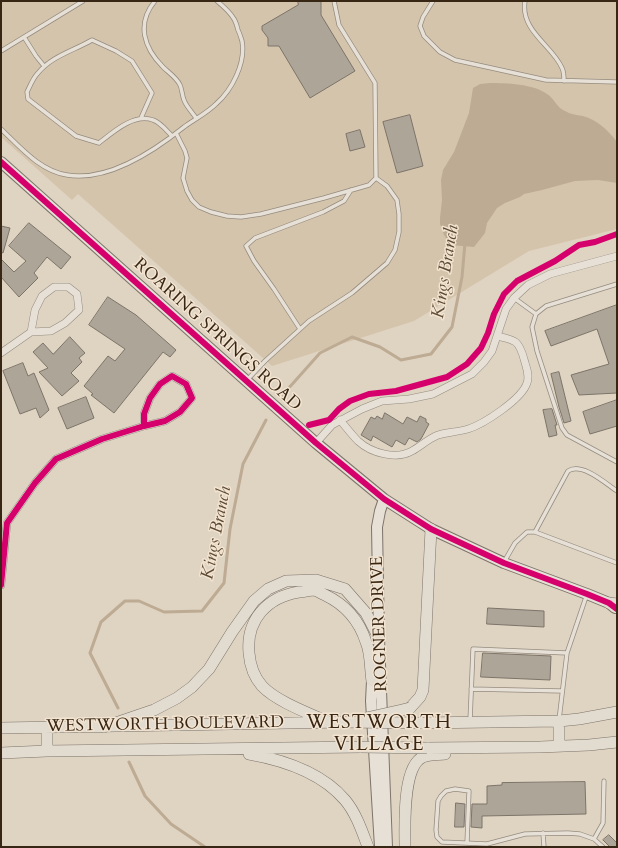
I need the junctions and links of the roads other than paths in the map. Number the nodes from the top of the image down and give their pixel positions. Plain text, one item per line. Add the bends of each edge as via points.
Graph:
1 (83, 1) edge
2 (155, 1) edge
3 (217, 1) edge
4 (334, 1) edge
5 (433, 1) edge
6 (525, 1) edge
7 (24, 37) junction
8 (1, 51) edge
9 (44, 66) junction
10 (564, 81) junction
11 (617, 82) edge
12 (141, 118) junction
13 (196, 118) junction
14 (1, 129) edge
15 (176, 133) junction
16 (172, 136) junction
17 (1, 162) edge
18 (376, 178) junction
19 (351, 190) junction
20 (617, 256) edge
21 (617, 284) edge
22 (514, 298) junction
23 (536, 314) junction
24 (300, 329) junction
25 (31, 332) junction
26 (497, 336) junction
27 (1, 353) edge
28 (246, 381) junction
29 (340, 420) junction
30 (144, 426) junction
31 (316, 443) junction
32 (617, 462) edge
33 (617, 491) edge
34 (384, 498) junction
35 (4, 522) edge
36 (431, 529) junction
37 (535, 532) junction
38 (504, 563) junction
39 (617, 564) edge
40 (2, 578) edge
41 (1, 585) edge
42 (587, 594) junction
43 (614, 606) edge
44 (379, 638) junction
45 (567, 653) junction
46 (372, 681) joint
47 (471, 689) junction
48 (562, 691) junction
49 (617, 712) edge
50 (559, 721) junction
51 (329, 722) junction
52 (345, 722) junction
53 (470, 722) junction
54 (104, 727) junction
55 (1, 728) edge
56 (47, 728) junction
57 (617, 742) edge
58 (589, 745) junction
59 (559, 746) junction
60 (617, 746) edge
61 (487, 748) junction
62 (225, 750) junction
63 (47, 751) junction
64 (1, 753) edge
65 (604, 781) dead end
66 (543, 833) junction
67 (594, 839) junction
68 (467, 843) junction
69 (368, 847) edge
70 (380, 847) edge
71 (387, 847) edge
72 (405, 847) edge
73 (544, 847) edge
74 (603, 847) edge

1 - 7 lane
2 - 13 lane via 147,13 144,38 157,61 180,84 184,100
3 - 13 lane via 235,20 242,42 242,54 238,73 230,88 218,103
4 - 18 lane via 339,25 375,83
5 - 10 lane via 420,26 424,36 440,52 455,60 546,80
6 - 10 lane via 528,23 558,62
7 - 8 lane
7 - 9 lane
9 - 12 lane via 92,40 116,50 132,61 152,93
9 - 12 lane via 27,92 28,99 76,136 99,143 123,125
10 - 11 lane
12 - 16 lane via 154,120
13 - 15 lane
14 - 16 lane via 31,158 50,170 84,177 121,166
15 - 16 lane
15 - 19 lane via 186,158 183,178 186,191 199,207 211,212 241,217 261,214
17 - 28 street, ROARING SPRINGS ROAD
18 - 19 lane via 369,185
18 - 24 lane via 387,186 397,200 399,232 395,250 387,263 352,293 308,321
19 - 24 lane via 344,201 323,212 255,238 246,246
20 - 22 street via 550,274 528,285
21 - 23 lane via 546,306
22 - 23 lane
22 - 26 street via 506,309
23 - 32 lane via 532,327 537,352 562,428 567,435
24 - 28 lane
25 - 25 street via 51,330 65,323 79,310 77,294 68,287 54,287 42,296
25 - 27 street
26 - 29 street via 492,351 484,362 472,374 453,385 433,394 382,401
26 - 29 street via 512,339 520,345 528,380 518,396 488,420 470,429 431,438 402,455 375,451 358,441
28 - 31 street, ROARING SPRINGS ROAD
29 - 31 street via 332,424
30 - 30 street via 165,421 180,412 192,398 186,384 172,376 160,384 150,398 144,414
30 - 35 street via 102,439 56,459
31 - 34 street, ROARING SPRINGS ROAD
33 - 37 lane via 583,469 568,470
34 - 36 street, ROARING SPRINGS ROAD
34 - 44 street, ROGNER DRIVE via 377,528
35 - 40 street
36 - 38 street, ROARING SPRINGS ROAD
36 - 52 main road, bridge via 423,690 420,697 410,708
37 - 38 lane via 527,532 515,543
37 - 39 lane
38 - 42 street, ROARING SPRINGS ROAD
40 - 41 street
42 - 43 street, ROARING SPRINGS ROAD
42 - 45 lane
44 - 54 main road via 366,613 345,589 316,580 286,581 268,589 254,601 209,669 192,687 154,710
44 - 71 street, ROGNER DRIVE
45 - 47 lane via 473,649
45 - 48 lane
46 - 51 main road via 367,643 356,620 337,600 314,590 288,594 263,608 254,620 248,648 255,676 263,687 285,703
46 - 70 street, ROGNER DRIVE
47 - 48 lane
47 - 53 lane
48 - 50 lane
49 - 50 main road, WESTWORTH BOULEVARD
50 - 53 main road, WESTWORTH BOULEVARD
50 - 59 main road
51 - 52 main road, WESTWORTH BOULEVARD
51 - 54 main road, WESTWORTH BOULEVARD
52 - 53 main road, WESTWORTH BOULEVARD, bridge
54 - 56 main road, WESTWORTH BOULEVARD
55 - 56 main road, WESTWORTH BOULEVARD
56 - 63 main road
57 - 58 main road, WESTWORTH BOULEVARD
58 - 59 main road, WESTWORTH BOULEVARD
58 - 60 main road
59 - 61 main road, WESTWORTH BOULEVARD
61 - 62 main road, WESTWORTH BOULEVARD, bridge
61 - 72 main road via 423,757 416,762 407,787
62 - 63 main road, WESTWORTH BOULEVARD
62 - 69 main road via 269,758 321,779 344,800 359,824
63 - 64 main road, WESTWORTH BOULEVARD
65 - 67 lane via 603,824
66 - 67 lane via 580,834
66 - 68 lane via 525,834 487,844
66 - 73 lane
67 - 74 lane
68 - 68 lane via 442,842 437,837 438,801 446,792 455,789 469,790

